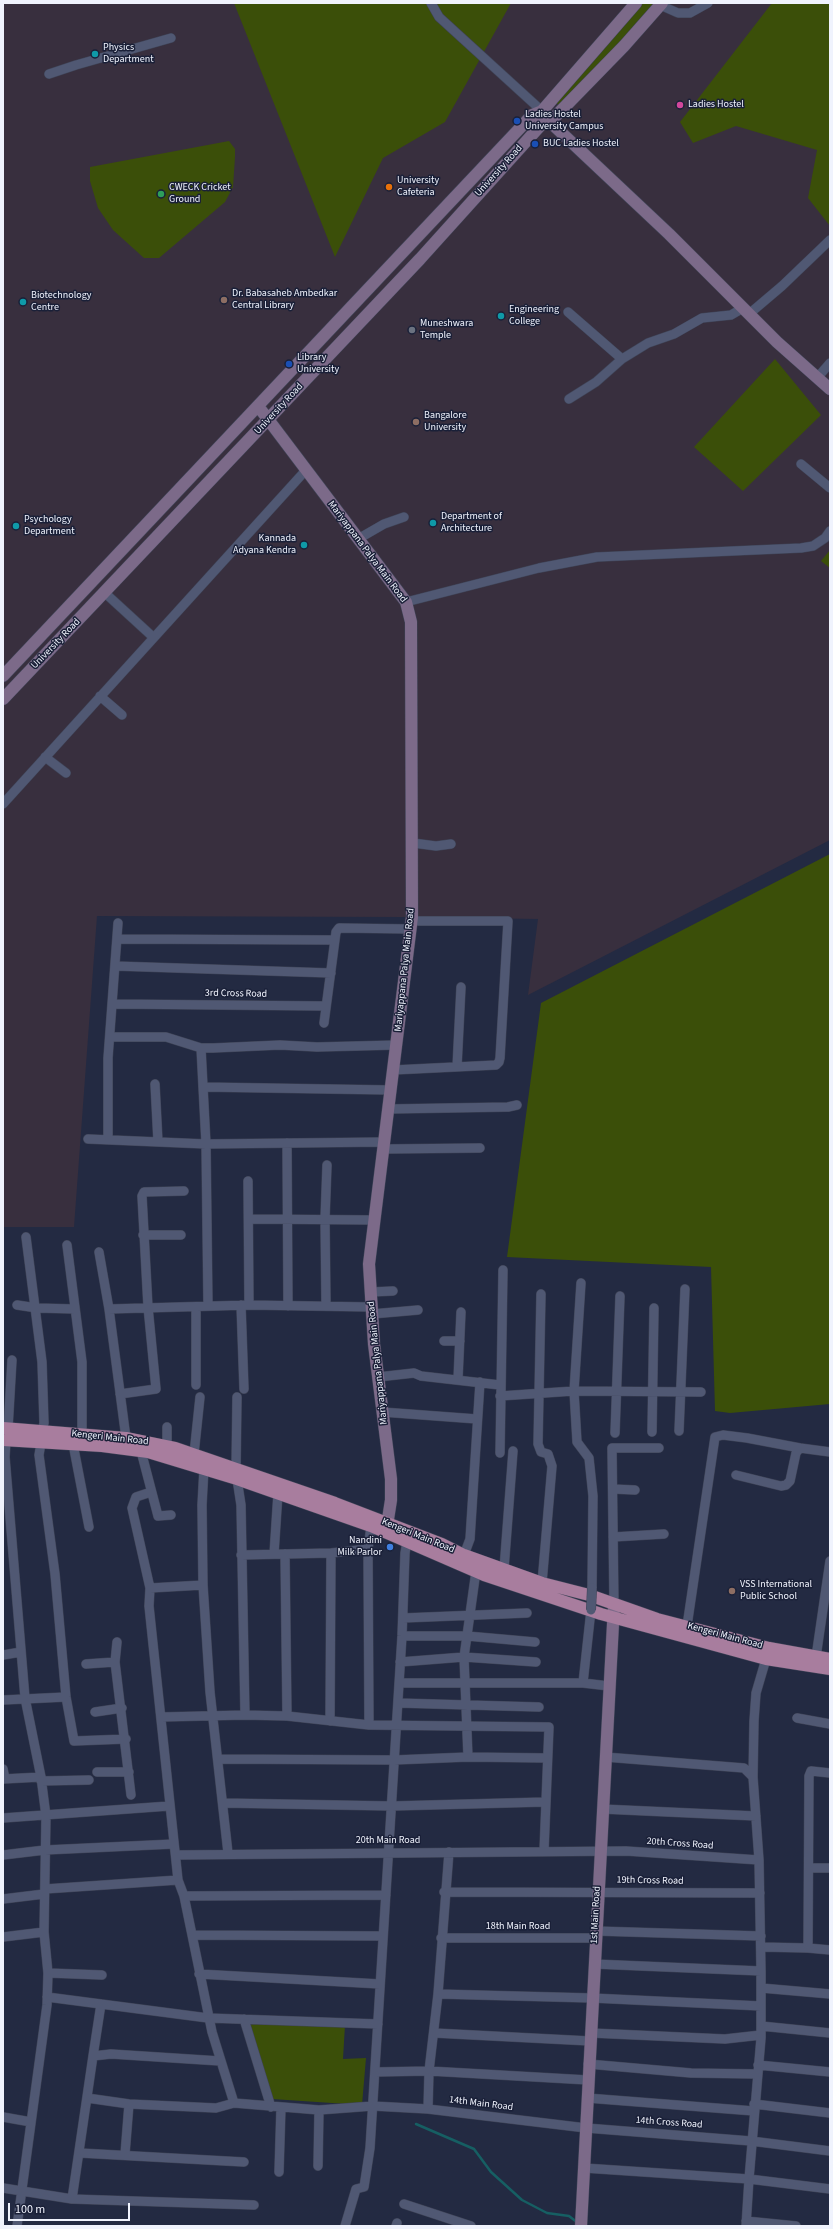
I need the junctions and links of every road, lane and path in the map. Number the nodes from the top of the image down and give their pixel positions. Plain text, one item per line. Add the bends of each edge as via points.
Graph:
1 (431, 3) edge
2 (636, 3) edge
3 (708, 3) edge
4 (661, 4) edge
5 (171, 38) dead end
6 (49, 74) dead end
7 (542, 111) junction
8 (550, 122) junction
9 (830, 240) edge
10 (746, 311) junction
11 (568, 312) dead end
12 (622, 359) junction
13 (830, 362) edge
14 (817, 378) junction
15 (830, 389) edge
16 (569, 399) dead end
17 (258, 406) junction
18 (269, 420) junction
19 (801, 464) dead end
20 (306, 470) junction
21 (830, 488) edge
22 (404, 517) dead end
23 (830, 531) edge
24 (358, 539) junction
25 (105, 593) junction
26 (406, 602) junction
27 (153, 637) junction
28 (3, 676) edge
29 (100, 696) junction
30 (3, 699) edge
31 (122, 715) dead end
32 (45, 757) junction
33 (66, 773) dead end
34 (3, 804) edge
35 (413, 844) junction
36 (451, 844) dead end
37 (118, 923) dead end
38 (412, 925) junction
39 (117, 939) junction
40 (335, 940) junction
41 (115, 966) junction
42 (330, 973) junction
43 (461, 987) dead end
44 (113, 1004) junction
45 (326, 1006) junction
46 (324, 1023) dead end
47 (110, 1037) junction
48 (396, 1045) junction
49 (201, 1048) junction
50 (457, 1066) junction
51 (394, 1070) junction
52 (155, 1084) dead end
53 (203, 1087) junction
54 (391, 1090) junction
55 (517, 1105) dead end
56 (388, 1109) junction
57 (88, 1139) dead end
58 (108, 1140) junction
59 (158, 1142) junction
60 (287, 1143) junction
61 (206, 1144) junction
62 (384, 1145) junction
63 (480, 1148) dead end
64 (327, 1165) dead end
65 (248, 1181) dead end
66 (184, 1191) dead end
67 (249, 1219) junction
68 (288, 1219) junction
69 (325, 1219) junction
70 (375, 1220) junction
71 (143, 1234) junction
72 (181, 1235) dead end
73 (26, 1237) dead end
74 (67, 1245) dead end
75 (99, 1252) dead end
76 (503, 1270) dead end
77 (581, 1283) dead end
78 (685, 1289) dead end
79 (393, 1291) dead end
80 (371, 1292) junction
81 (541, 1294) dead end
82 (620, 1296) dead end
83 (17, 1305) dead end
84 (245, 1305) junction
85 (326, 1305) junction
86 (208, 1306) junction
87 (288, 1306) junction
88 (148, 1307) junction
89 (196, 1307) junction
90 (37, 1308) junction
91 (654, 1308) dead end
92 (75, 1309) junction
93 (109, 1309) junction
94 (372, 1310) junction
95 (418, 1310) dead end
96 (461, 1312) dead end
97 (444, 1341) dead end
98 (460, 1341) junction
99 (12, 1360) dead end
100 (378, 1377) junction
101 (458, 1379) junction
102 (480, 1382) junction
103 (196, 1385) dead end
104 (500, 1385) junction
105 (244, 1389) dead end
106 (574, 1391) junction
107 (617, 1392) junction
108 (679, 1392) junction
109 (701, 1392) dead end
110 (651, 1393) junction
111 (120, 1394) junction
112 (538, 1394) junction
113 (500, 1396) junction
114 (200, 1397) dead end
115 (237, 1398) dead end
116 (382, 1412) junction
117 (477, 1419) junction
118 (167, 1427) dead end
119 (679, 1431) dead end
120 (652, 1432) dead end
121 (615, 1433) dead end
122 (82, 1434) junction
123 (5, 1435) edge
124 (41, 1437) junction
125 (126, 1438) junction
126 (73, 1444) junction
127 (167, 1446) junction
128 (659, 1448) dead end
129 (800, 1448) junction
130 (141, 1451) junction
131 (513, 1451) dead end
132 (830, 1452) edge
133 (500, 1453) dead end
134 (194, 1454) junction
135 (4, 1460) edge
136 (204, 1468) junction
137 (237, 1474) junction
138 (736, 1475) dead end
139 (613, 1489) junction
140 (635, 1490) dead end
141 (151, 1492) junction
142 (278, 1493) junction
143 (171, 1515) dead end
144 (371, 1526) junction
145 (89, 1527) dead end
146 (387, 1527) junction
147 (664, 1534) dead end
148 (408, 1535) junction
149 (613, 1536) junction
150 (368, 1549) junction
151 (331, 1553) junction
152 (274, 1554) junction
153 (285, 1554) junction
154 (241, 1555) junction
155 (464, 1555) junction
156 (830, 1561) edge
157 (504, 1569) junction
158 (476, 1571) junction
159 (542, 1583) junction
160 (203, 1585) junction
161 (150, 1588) junction
162 (591, 1610) junction
163 (614, 1611) junction
164 (527, 1614) dead end
165 (470, 1616) junction
166 (403, 1618) junction
167 (687, 1626) junction
168 (402, 1636) junction
169 (467, 1636) junction
170 (117, 1642) dead end
171 (536, 1642) dead end
172 (21, 1652) junction
173 (3, 1655) edge
174 (464, 1657) junction
175 (816, 1657) junction
176 (766, 1659) junction
177 (830, 1659) edge
178 (115, 1662) junction
179 (400, 1662) junction
180 (536, 1662) dead end
181 (86, 1664) dead end
182 (830, 1669) edge
183 (399, 1683) junction
184 (583, 1683) junction
185 (465, 1684) junction
186 (609, 1686) junction
187 (66, 1697) junction
188 (25, 1698) junction
189 (3, 1700) edge
190 (398, 1703) junction
191 (466, 1704) junction
192 (539, 1706) dead end
193 (122, 1708) junction
194 (96, 1712) dead end
195 (213, 1715) junction
196 (245, 1715) junction
197 (287, 1716) junction
198 (161, 1717) junction
199 (797, 1718) dead end
200 (330, 1721) junction
201 (830, 1724) edge
202 (369, 1725) junction
203 (396, 1725) junction
204 (468, 1725) junction
205 (126, 1739) junction
206 (468, 1757) junction
207 (605, 1757) junction
208 (547, 1758) junction
209 (219, 1759) junction
210 (394, 1760) junction
211 (3, 1769) edge
212 (97, 1772) dead end
213 (129, 1772) junction
214 (830, 1774) edge
215 (753, 1777) junction
216 (4, 1779) edge
217 (41, 1779) junction
218 (89, 1780) dead end
219 (131, 1795) dead end
220 (545, 1802) junction
221 (223, 1803) junction
222 (169, 1806) junction
223 (392, 1806) junction
224 (602, 1809) junction
225 (46, 1816) junction
226 (756, 1816) junction
227 (3, 1818) edge
228 (174, 1844) junction
229 (45, 1850) junction
230 (544, 1851) junction
231 (600, 1851) junction
232 (388, 1852) junction
233 (449, 1852) junction
234 (228, 1854) junction
235 (3, 1855) edge
236 (176, 1855) junction
237 (759, 1860) junction
238 (808, 1868) junction
239 (830, 1868) edge
240 (178, 1880) junction
241 (45, 1889) junction
242 (598, 1891) junction
243 (444, 1892) junction
244 (760, 1893) junction
245 (386, 1895) junction
246 (184, 1896) junction
247 (3, 1899) edge
248 (44, 1932) junction
249 (595, 1934) junction
250 (192, 1935) junction
251 (383, 1936) junction
252 (760, 1936) junction
253 (3, 1937) edge
254 (441, 1938) junction
255 (761, 1947) junction
256 (808, 1948) junction
257 (830, 1950) edge
258 (594, 1964) junction
259 (761, 1971) junction
260 (48, 1973) junction
261 (199, 1974) junction
262 (102, 1975) dead end
263 (380, 1984) junction
264 (761, 1988) junction
265 (438, 1994) junction
266 (830, 1994) edge
267 (47, 1997) junction
268 (592, 1998) junction
269 (101, 2004) junction
270 (761, 2006) junction
271 (208, 2018) junction
272 (244, 2019) junction
273 (378, 2024) junction
274 (761, 2030) junction
275 (434, 2032) junction
276 (830, 2033) edge
277 (590, 2037) junction
278 (93, 2056) junction
279 (220, 2061) junction
280 (588, 2064) junction
281 (758, 2070) junction
282 (429, 2071) junction
283 (375, 2072) junction
284 (830, 2072) edge
285 (588, 2080) junction
286 (87, 2098) junction
287 (587, 2098) junction
288 (234, 2103) junction
289 (129, 2104) junction
290 (373, 2106) junction
291 (271, 2107) junction
292 (281, 2107) junction
293 (754, 2107) junction
294 (428, 2109) junction
295 (319, 2110) junction
296 (830, 2113) edge
297 (3, 2117) edge
298 (31, 2122) junction
299 (586, 2128) junction
300 (750, 2141) junction
301 (830, 2151) edge
302 (80, 2153) junction
303 (125, 2154) junction
304 (244, 2162) dead end
305 (318, 2166) dead end
306 (584, 2168) junction
307 (279, 2172) dead end
308 (748, 2179) junction
309 (3, 2188) edge
310 (830, 2189) edge
311 (21, 2192) junction
312 (72, 2199) junction
313 (404, 2204) dead end
314 (254, 2205) dead end
315 (746, 2223) edge
316 (17, 2226) edge
317 (345, 2226) edge
318 (470, 2226) edge
319 (581, 2226) edge
320 (796, 2226) edge

1 - 7 street via 450,28
2 - 7 street, University Road
3 - 4 street via 690,13 678,13
4 - 8 street
5 - 6 street
7 - 8 street
7 - 17 street, University Road via 532,115
7 - 18 street, University Road via 540,126
8 - 10 street
9 - 10 street via 782,286
10 - 12 street via 702,318 674,334 648,343
10 - 14 street
11 - 12 street
12 - 16 street via 596,382
13 - 14 street
14 - 15 street
17 - 18 street, Mariyappana Palya Main Road
17 - 28 street, University Road via 100,570
18 - 20 street, Mariyappana Palya Main Road
18 - 25 street, University Road
19 - 21 street
20 - 24 street, Mariyappana Palya Main Road
20 - 27 street
22 - 24 street via 384,524
23 - 26 street via 813,546 801,548 597,557 539,568
24 - 26 street, Mariyappana Palya Main Road
25 - 27 street
25 - 30 street, University Road
26 - 35 street, Mariyappana Palya Main Road via 411,622
27 - 29 street
29 - 31 street
29 - 32 street
32 - 33 street
32 - 34 street
35 - 36 street
35 - 38 street, Mariyappana Palya Main Road
37 - 39 street
38 - 40 street via 345,926 339,928
38 - 48 street, Mariyappana Palya Main Road
38 - 50 street via 508,920 499,1062 496,1065
39 - 40 street
39 - 41 street
40 - 42 street
41 - 42 street
41 - 44 street
42 - 45 street
43 - 50 street
44 - 45 street, 3rd Cross Road
44 - 47 street
45 - 46 street
47 - 49 street via 166,1037
47 - 58 street
48 - 49 street
48 - 51 street, Mariyappana Palya Main Road
49 - 53 street
50 - 51 street
51 - 54 street, Mariyappana Palya Main Road
52 - 59 street
53 - 54 street
53 - 61 street
54 - 56 street, Mariyappana Palya Main Road
55 - 56 street
56 - 62 street, Mariyappana Palya Main Road
57 - 58 street
58 - 59 street
59 - 61 street
60 - 61 street
60 - 62 street
60 - 68 street
61 - 86 street
62 - 63 street
62 - 70 street, Mariyappana Palya Main Road
64 - 69 street
65 - 67 street
66 - 71 street via 144,1192
67 - 68 street
67 - 84 street
68 - 69 street
68 - 87 street
69 - 70 street
69 - 85 street
70 - 80 street, Mariyappana Palya Main Road via 369,1264
71 - 72 street
71 - 88 street
73 - 90 street
74 - 92 street
75 - 93 street
76 - 104 street
77 - 106 street
78 - 108 street
79 - 80 street
80 - 94 street, Mariyappana Palya Main Road
81 - 112 street
82 - 107 street
83 - 90 street
84 - 86 street
84 - 87 street
84 - 105 street
85 - 87 street
85 - 94 street
86 - 89 street
88 - 89 street
88 - 93 street
88 - 111 street via 156,1388
89 - 103 street
90 - 92 street
90 - 124 street via 44,1423
91 - 110 street
92 - 122 street via 82,1362
93 - 111 street
94 - 95 street
94 - 100 street, Mariyappana Palya Main Road
96 - 98 street
97 - 98 street
98 - 101 street
99 - 123 street
100 - 101 street via 414,1373 421,1376
100 - 116 street, Mariyappana Palya Main Road
101 - 102 street
102 - 104 street
102 - 117 street
104 - 113 street
106 - 107 street
106 - 112 street
106 - 162 street, bridge via 577,1442 589,1458 593,1496
107 - 110 street
107 - 121 street
108 - 109 street
108 - 110 street
108 - 119 street
110 - 120 street
111 - 125 street
112 - 113 street
112 - 159 street via 538,1444 541,1452 548,1454 552,1466
113 - 133 street
114 - 134 street
115 - 137 street
116 - 117 street
116 - 146 street, Mariyappana Palya Main Road via 391,1479
117 - 155 street via 470,1539
118 - 127 street
122 - 124 main road, Kengeri Main Road
122 - 125 main road, Kengeri Main Road
123 - 124 main road, Kengeri Main Road
123 - 135 street
124 - 126 main road, Kengeri Main Road
124 - 187 street via 39,1455 55,1574
125 - 127 main road, Kengeri Main Road
126 - 130 main road, Kengeri Main Road
126 - 145 street
127 - 134 main road, Kengeri Main Road
128 - 139 street via 612,1448
129 - 132 street
129 - 138 street via 796,1453 790,1481 786,1485
129 - 167 street via 747,1438 723,1435 715,1437
130 - 136 main road, Kengeri Main Road
130 - 141 street
131 - 157 street
134 - 137 main road, Kengeri Main Road
135 - 172 street
136 - 137 main road, Kengeri Main Road
136 - 160 street
137 - 142 main road, Kengeri Main Road
137 - 146 main road, Kengeri Main Road
137 - 154 street via 242,1505
139 - 140 street
139 - 149 street
141 - 143 street via 158,1516
141 - 161 street via 136,1497 132,1508
142 - 144 main road, Kengeri Main Road
142 - 152 street
144 - 146 main road, Kengeri Main Road
144 - 150 street
146 - 148 main road, Kengeri Main Road
147 - 149 street
148 - 155 main road, Kengeri Main Road
148 - 158 main road, Kengeri Main Road
148 - 166 street
149 - 163 street
150 - 151 street
150 - 202 street
151 - 153 street
151 - 200 street
152 - 153 street
152 - 154 street
153 - 197 street
154 - 196 street
155 - 157 main road, Kengeri Main Road
156 - 175 street
157 - 159 main road, Kengeri Main Road
158 - 162 main road, Kengeri Main Road
158 - 165 street
159 - 163 main road, Kengeri Main Road via 589,1595
160 - 161 street
160 - 195 street
161 - 198 street via 149,1606
162 - 163 main road, Kengeri Main Road
162 - 184 street
163 - 167 main road, Kengeri Main Road
163 - 176 main road, Kengeri Main Road
163 - 186 street, 1st Main Road
164 - 165 street
165 - 166 street
165 - 169 street
166 - 168 street
167 - 175 main road, Kengeri Main Road via 769,1648
168 - 169 street
168 - 179 street
169 - 171 street
169 - 174 street
170 - 178 street
172 - 173 street
172 - 188 street
174 - 179 street
174 - 180 street
174 - 185 street
175 - 177 main road, Kengeri Main Road
176 - 182 main road, Kengeri Main Road
176 - 215 street via 756,1692
178 - 181 street
178 - 193 street
179 - 183 street
183 - 185 street
183 - 190 street
184 - 185 street
184 - 186 street
185 - 191 street
186 - 207 street, 1st Main Road
187 - 188 street
187 - 205 street via 74,1741
188 - 189 street
188 - 217 street
190 - 191 street
190 - 203 street
191 - 192 street
191 - 204 street
193 - 194 street
193 - 205 street
195 - 196 street
195 - 198 street
195 - 209 street
196 - 197 street
197 - 200 street
198 - 222 street
199 - 201 street
200 - 202 street
202 - 203 street
203 - 204 street
203 - 210 street
204 - 206 street
204 - 208 street via 549,1727
205 - 213 street
206 - 208 street
206 - 210 street
207 - 215 street via 744,1768
207 - 224 street, 1st Main Road
208 - 220 street
209 - 210 street
209 - 221 street
210 - 223 street
211 - 216 street
212 - 213 street
213 - 219 street
214 - 238 street via 811,1771 809,1776
215 - 226 street
216 - 217 street
217 - 218 street
217 - 225 street
220 - 223 street
220 - 230 street
221 - 223 street
221 - 234 street
222 - 225 street
222 - 228 street
223 - 232 street
224 - 226 street
224 - 231 street, 1st Main Road
225 - 227 street
225 - 229 street
226 - 237 street
228 - 229 street
228 - 236 street
229 - 235 street
229 - 241 street
230 - 231 street, 20th Main Road
230 - 233 street, 20th Main Road
231 - 237 street, 20th Cross Road
231 - 242 street, 1st Main Road
232 - 233 street, 20th Main Road
232 - 234 street, 20th Main Road
232 - 245 street
233 - 243 street
234 - 236 street, 20th Main Road
236 - 240 street
237 - 244 street
238 - 239 street
238 - 256 street
240 - 241 street
240 - 246 street
241 - 247 street via 44,1894
241 - 248 street
242 - 243 street, 19th Cross Road
242 - 244 street, 19th Cross Road
242 - 249 street, 1st Main Road
243 - 254 street
244 - 252 street
245 - 246 street
245 - 251 street
246 - 250 street
248 - 253 street
248 - 260 street
249 - 252 street, 18th Main Road
249 - 254 street, 18th Main Road
249 - 258 street, 1st Main Road
250 - 251 street
250 - 261 street
251 - 263 street
252 - 255 street
254 - 265 street
255 - 256 street
255 - 259 street
256 - 257 street
258 - 259 street
258 - 268 street, 1st Main Road
259 - 264 street
260 - 262 street
260 - 267 street
261 - 263 street
261 - 271 street
263 - 273 street
264 - 266 street
264 - 270 street
265 - 268 street
265 - 275 street
267 - 269 street
267 - 298 street
268 - 270 street
268 - 277 street, 1st Main Road
269 - 271 street
269 - 278 street
270 - 274 street
271 - 272 street
271 - 279 street
272 - 273 street
272 - 291 street
273 - 283 street
274 - 276 street
274 - 277 street via 724,2039
274 - 281 street
275 - 277 street
275 - 282 street
277 - 280 street, 1st Main Road
278 - 279 street via 111,2054
278 - 286 street
279 - 288 street
280 - 281 street via 691,2073
280 - 285 street, 1st Main Road
281 - 284 street
281 - 293 street
282 - 283 street
282 - 285 street
282 - 294 street
283 - 290 street
285 - 287 street, 1st Main Road
286 - 289 street
286 - 302 street
287 - 293 street
287 - 299 street, 1st Main Road
288 - 289 street via 216,2108
288 - 291 street, 14th Main Road
289 - 303 street
290 - 294 street, 14th Main Road
290 - 295 street, 14th Main Road
290 - 317 street via 364,2186 356,2189
291 - 292 street, 14th Main Road
292 - 295 street, 14th Main Road
292 - 307 street
293 - 296 street
293 - 300 street
294 - 299 street, 14th Main Road
295 - 305 street
297 - 298 street
298 - 311 street
299 - 300 street, 14th Cross Road
299 - 306 street, 1st Main Road
300 - 301 street, 14th Cross Road
300 - 308 street
302 - 303 street
302 - 312 street
303 - 304 street
306 - 308 street
306 - 319 street, 1st Main Road
308 - 310 street
308 - 315 street
309 - 311 street
311 - 312 street
311 - 316 street
312 - 314 street
313 - 318 street
315 - 320 street

